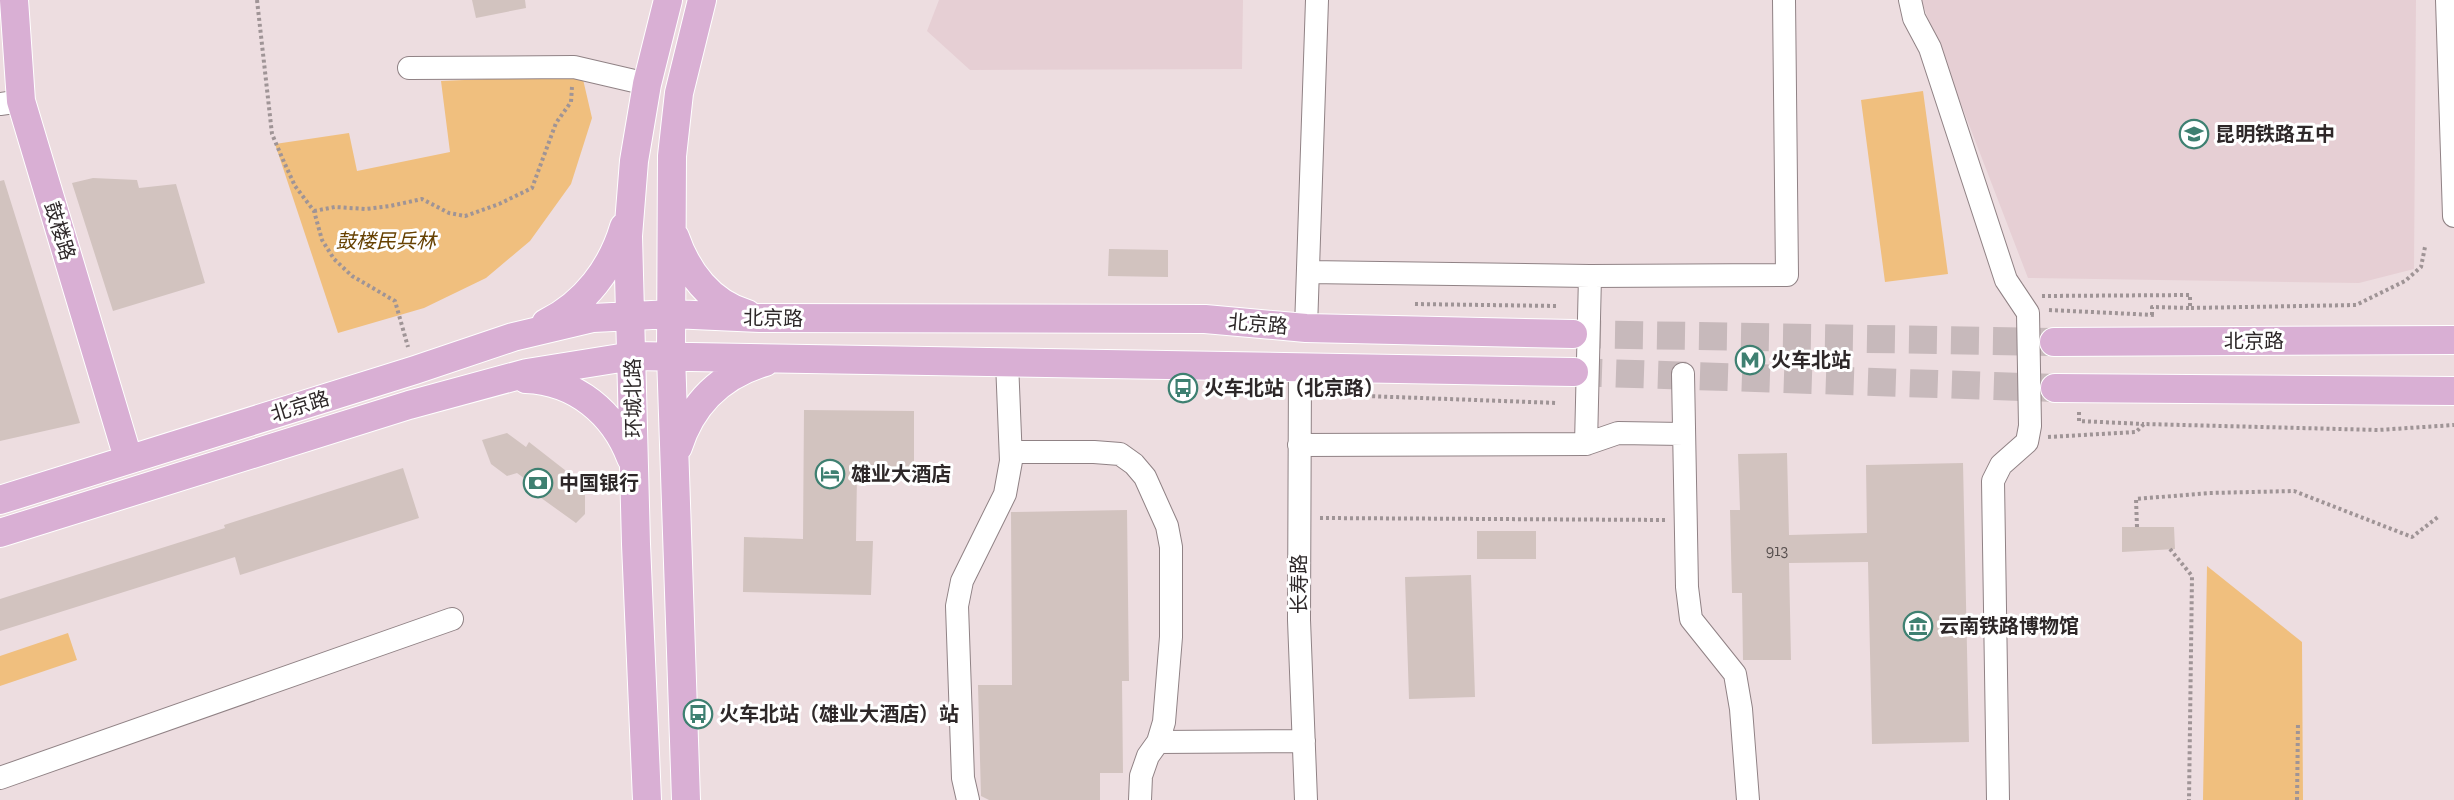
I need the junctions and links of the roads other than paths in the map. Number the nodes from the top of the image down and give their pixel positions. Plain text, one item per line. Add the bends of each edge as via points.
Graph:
1 (14, 0) edge
2 (668, 0) edge
3 (702, 0) edge
4 (1317, 0) edge
5 (1784, 0) edge
6 (1910, 0) edge
7 (2447, 0) edge
8 (0, 28) edge
9 (409, 68) dead end
10 (647, 84) junction
11 (9, 102) edge
12 (632, 196) junction
13 (2454, 216) edge
14 (671, 223) junction
15 (1308, 272) junction
16 (1590, 276) junction
17 (672, 314) junction
18 (631, 315) junction
19 (760, 318) junction
20 (1306, 328) junction
21 (1573, 334) tunnel mouth
22 (513, 337) junction
23 (2454, 340) edge
24 (2055, 342) tunnel mouth
25 (671, 355) junction
26 (633, 356) junction
27 (774, 359) junction
28 (1007, 362) junction
29 (1299, 368) junction
30 (1574, 372) tunnel mouth
31 (1683, 374) dead end
32 (500, 380) junction
33 (2055, 388) tunnel mouth
34 (2454, 391) edge
35 (1683, 434) junction
36 (1586, 444) junction
37 (1299, 445) junction
38 (1011, 452) junction
39 (121, 461) junction
40 (675, 464) junction
41 (635, 478) junction
42 (0, 500) edge
43 (0, 532) edge
44 (452, 619) dead end
45 (1304, 741) junction
46 (1158, 742) junction
47 (0, 778) edge
48 (647, 800) edge
49 (686, 800) edge
50 (968, 800) edge
51 (1140, 800) edge
52 (1306, 800) edge
53 (1748, 800) edge
54 (1998, 800) edge

1 - 11 main road, 鼓楼路
2 - 10 main road, 环城北路
3 - 14 main road, 环城北路 via 679,93 672,156
4 - 15 street
5 - 16 street via 1787,274
6 - 54 street via 1914,18 1930,48 2006,279 2028,313 2027,442 2001,465 1993,481
7 - 13 street
8 - 11 main road, 鼓楼路
9 - 10 street via 574,67
10 - 12 main road, 环城北路
11 - 39 main road, 鼓楼路
12 - 18 main road, 环城北路 via 628,236
12 - 22 main road via 620,243 598,280 554,320
14 - 17 main road, 环城北路
14 - 19 main road via 681,255 699,282 726,305
15 - 16 street
15 - 20 street
16 - 36 street
17 - 18 main road, 北京路
17 - 19 main road, 北京路
17 - 25 main road, 环城北路
18 - 22 main road, 北京路 via 593,318
18 - 26 main road, 环城北路
19 - 20 main road, 北京路 via 1205,319
20 - 21 main road, 北京路
22 - 39 main road, 北京路
23 - 24 main road, 北京路
25 - 26 main road, 北京路
25 - 27 main road, 北京路
25 - 40 main road, 环城北路
26 - 32 main road, 北京路
26 - 41 main road, 环城北路
27 - 28 main road, 北京路
27 - 40 main road via 738,372 711,390 683,431
28 - 29 main road, 北京路
28 - 38 street
29 - 30 main road, 北京路
29 - 37 street, 长寿路
31 - 35 street
32 - 41 main road via 553,383 585,397 610,419 621,435
32 - 43 main road, 北京路
33 - 34 main road
35 - 36 street via 1618,433
35 - 53 street via 1691,619 1735,674
36 - 37 street
37 - 45 street, 长寿路
38 - 46 street via 1119,454 1145,477 1167,526 1171,547 1171,637 1164,722
38 - 50 street via 1005,494 962,581 957,606 963,778
39 - 42 main road, 北京路
40 - 49 main road, 环城北路
41 - 48 main road, 环城北路
44 - 47 street
45 - 46 street
45 - 52 street, 长寿路
46 - 51 street via 1141,776

